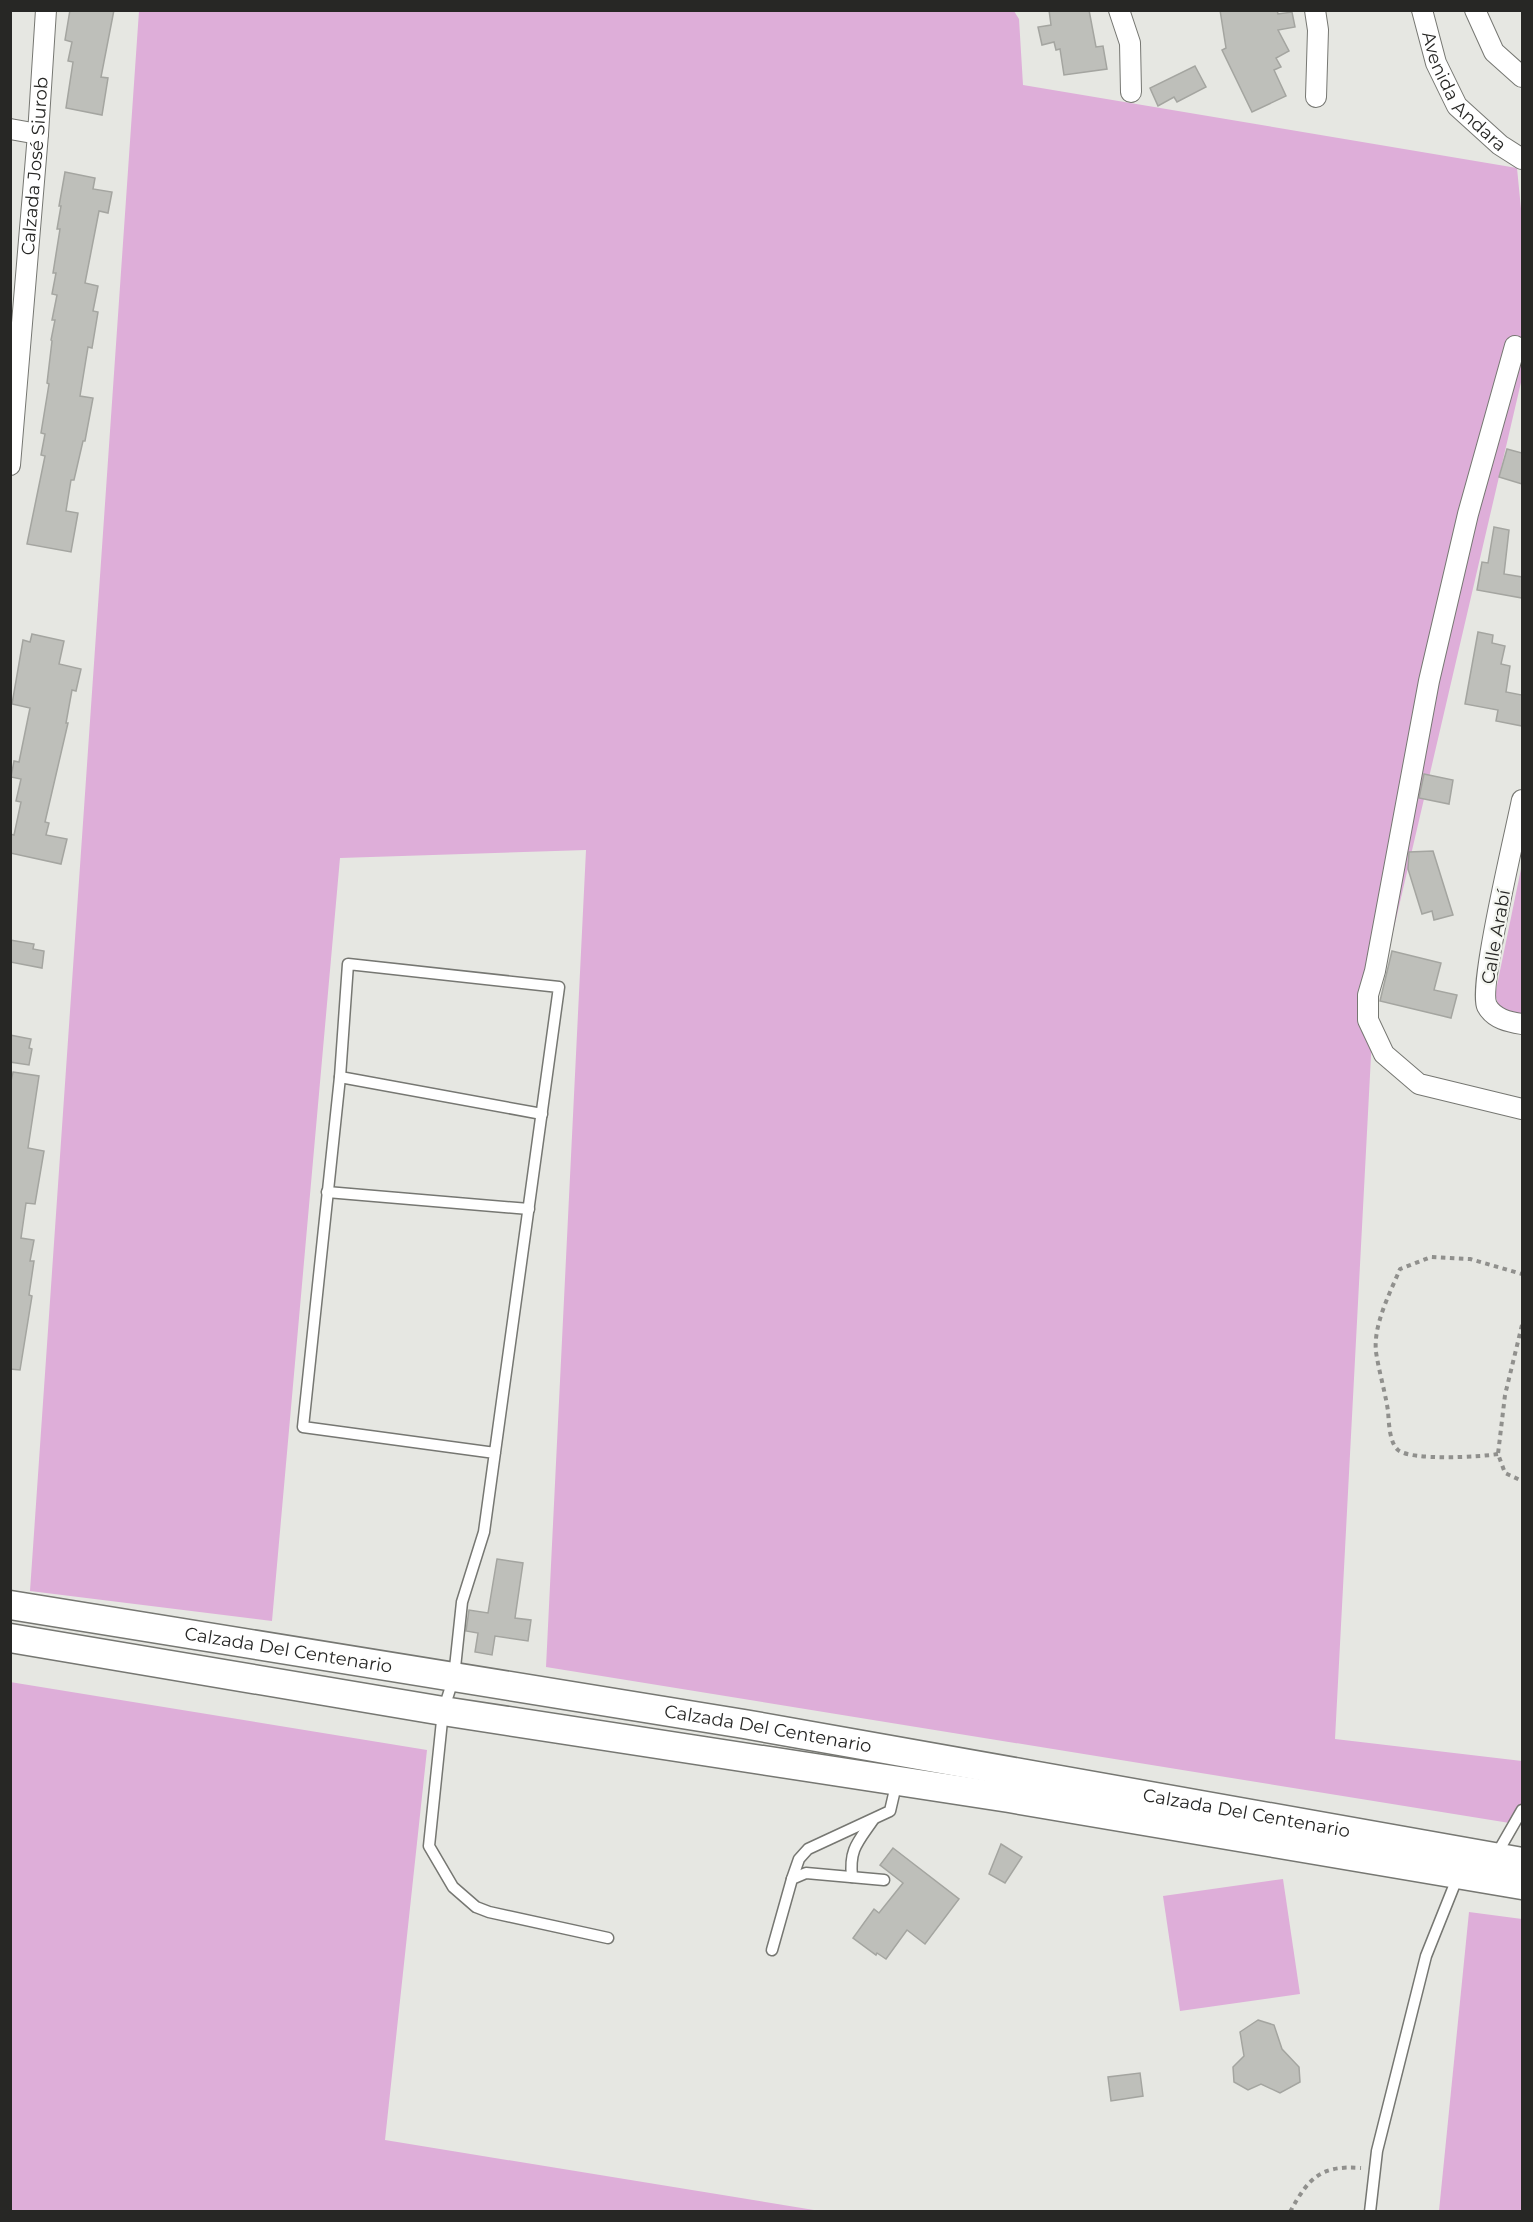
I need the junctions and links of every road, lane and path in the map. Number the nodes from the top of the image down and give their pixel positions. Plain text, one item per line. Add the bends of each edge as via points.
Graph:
1 (46, 10) edge
2 (1119, 10) edge
3 (1315, 10) edge
4 (1422, 10) edge
5 (1475, 10) edge
6 (1522, 77) edge
7 (1131, 92) dead end
8 (1316, 97) dead end
9 (10, 129) edge
10 (38, 134) junction
11 (1522, 159) edge
12 (1515, 346) dead end
13 (10, 465) edge
14 (1522, 800) edge
15 (1522, 1024) edge
16 (340, 1077) junction
17 (1522, 1109) edge
18 (542, 1114) junction
19 (327, 1192) junction
20 (529, 1209) junction
21 (1522, 1274) edge
22 (1522, 1325) edge
23 (495, 1453) junction
24 (1498, 1454) junction
25 (1522, 1481) edge
26 (10, 1605) edge
27 (10, 1638) edge
28 (454, 1677) junction
29 (443, 1711) junction
30 (897, 1780) junction
31 (1522, 1810) edge
32 (873, 1819) junction
33 (1522, 1862) edge
34 (1462, 1863) junction
35 (1491, 1868) junction
36 (852, 1877) junction
37 (792, 1878) junction
38 (884, 1880) dead end
39 (1522, 1885) edge
40 (608, 1938) dead end
41 (772, 1950) dead end
42 (1375, 2169) junction
43 (1290, 2211) edge
44 (1370, 2211) edge

1 - 10 street, Calzada José Siurob
2 - 7 street via 1130,43
3 - 8 street
4 - 11 street, Avenida Andara via 1436,63 1457,106 1500,145
5 - 6 street via 1494,52
9 - 10 street
10 - 13 street, Calzada José Siurob
12 - 17 street via 1468,514 1429,681 1368,995 1368,1020 1384,1054 1419,1084
14 - 15 street, Calle Arabí via 1486,974 1486,1004 1494,1015
16 - 18 lane
16 - 18 lane via 348,964 560,987
16 - 19 lane
18 - 20 lane
19 - 20 lane
19 - 23 lane via 303,1427
20 - 23 lane
21 - 24 path via 1470,1259 1431,1257 1400,1269 1381,1314 1376,1350 1397,1450 1408,1455 1479,1458
22 - 24 path via 1505,1395
23 - 28 lane via 484,1532 462,1602
24 - 25 path via 1505,1473
26 - 28 main road, Calzada Del Centenario
27 - 29 main road, Calzada Del Centenario
28 - 29 lane
28 - 34 main road, Calzada Del Centenario via 744,1724
29 - 30 main road, Calzada Del Centenario
29 - 40 lane via 429,1846 453,1887 476,1907 489,1912
30 - 32 lane via 890,1811
30 - 34 main road, Calzada Del Centenario
31 - 35 lane
32 - 36 lane via 853,1849
32 - 37 lane via 808,1849 799,1859
33 - 35 main road, Calzada Del Centenario
34 - 35 main road, Calzada Del Centenario
34 - 42 lane via 1426,1956
35 - 39 main road, Calzada Del Centenario
36 - 37 lane via 806,1873
36 - 38 lane
37 - 41 lane
42 - 43 path via 1340,2166 1321,2172 1301,2192
42 - 44 lane

